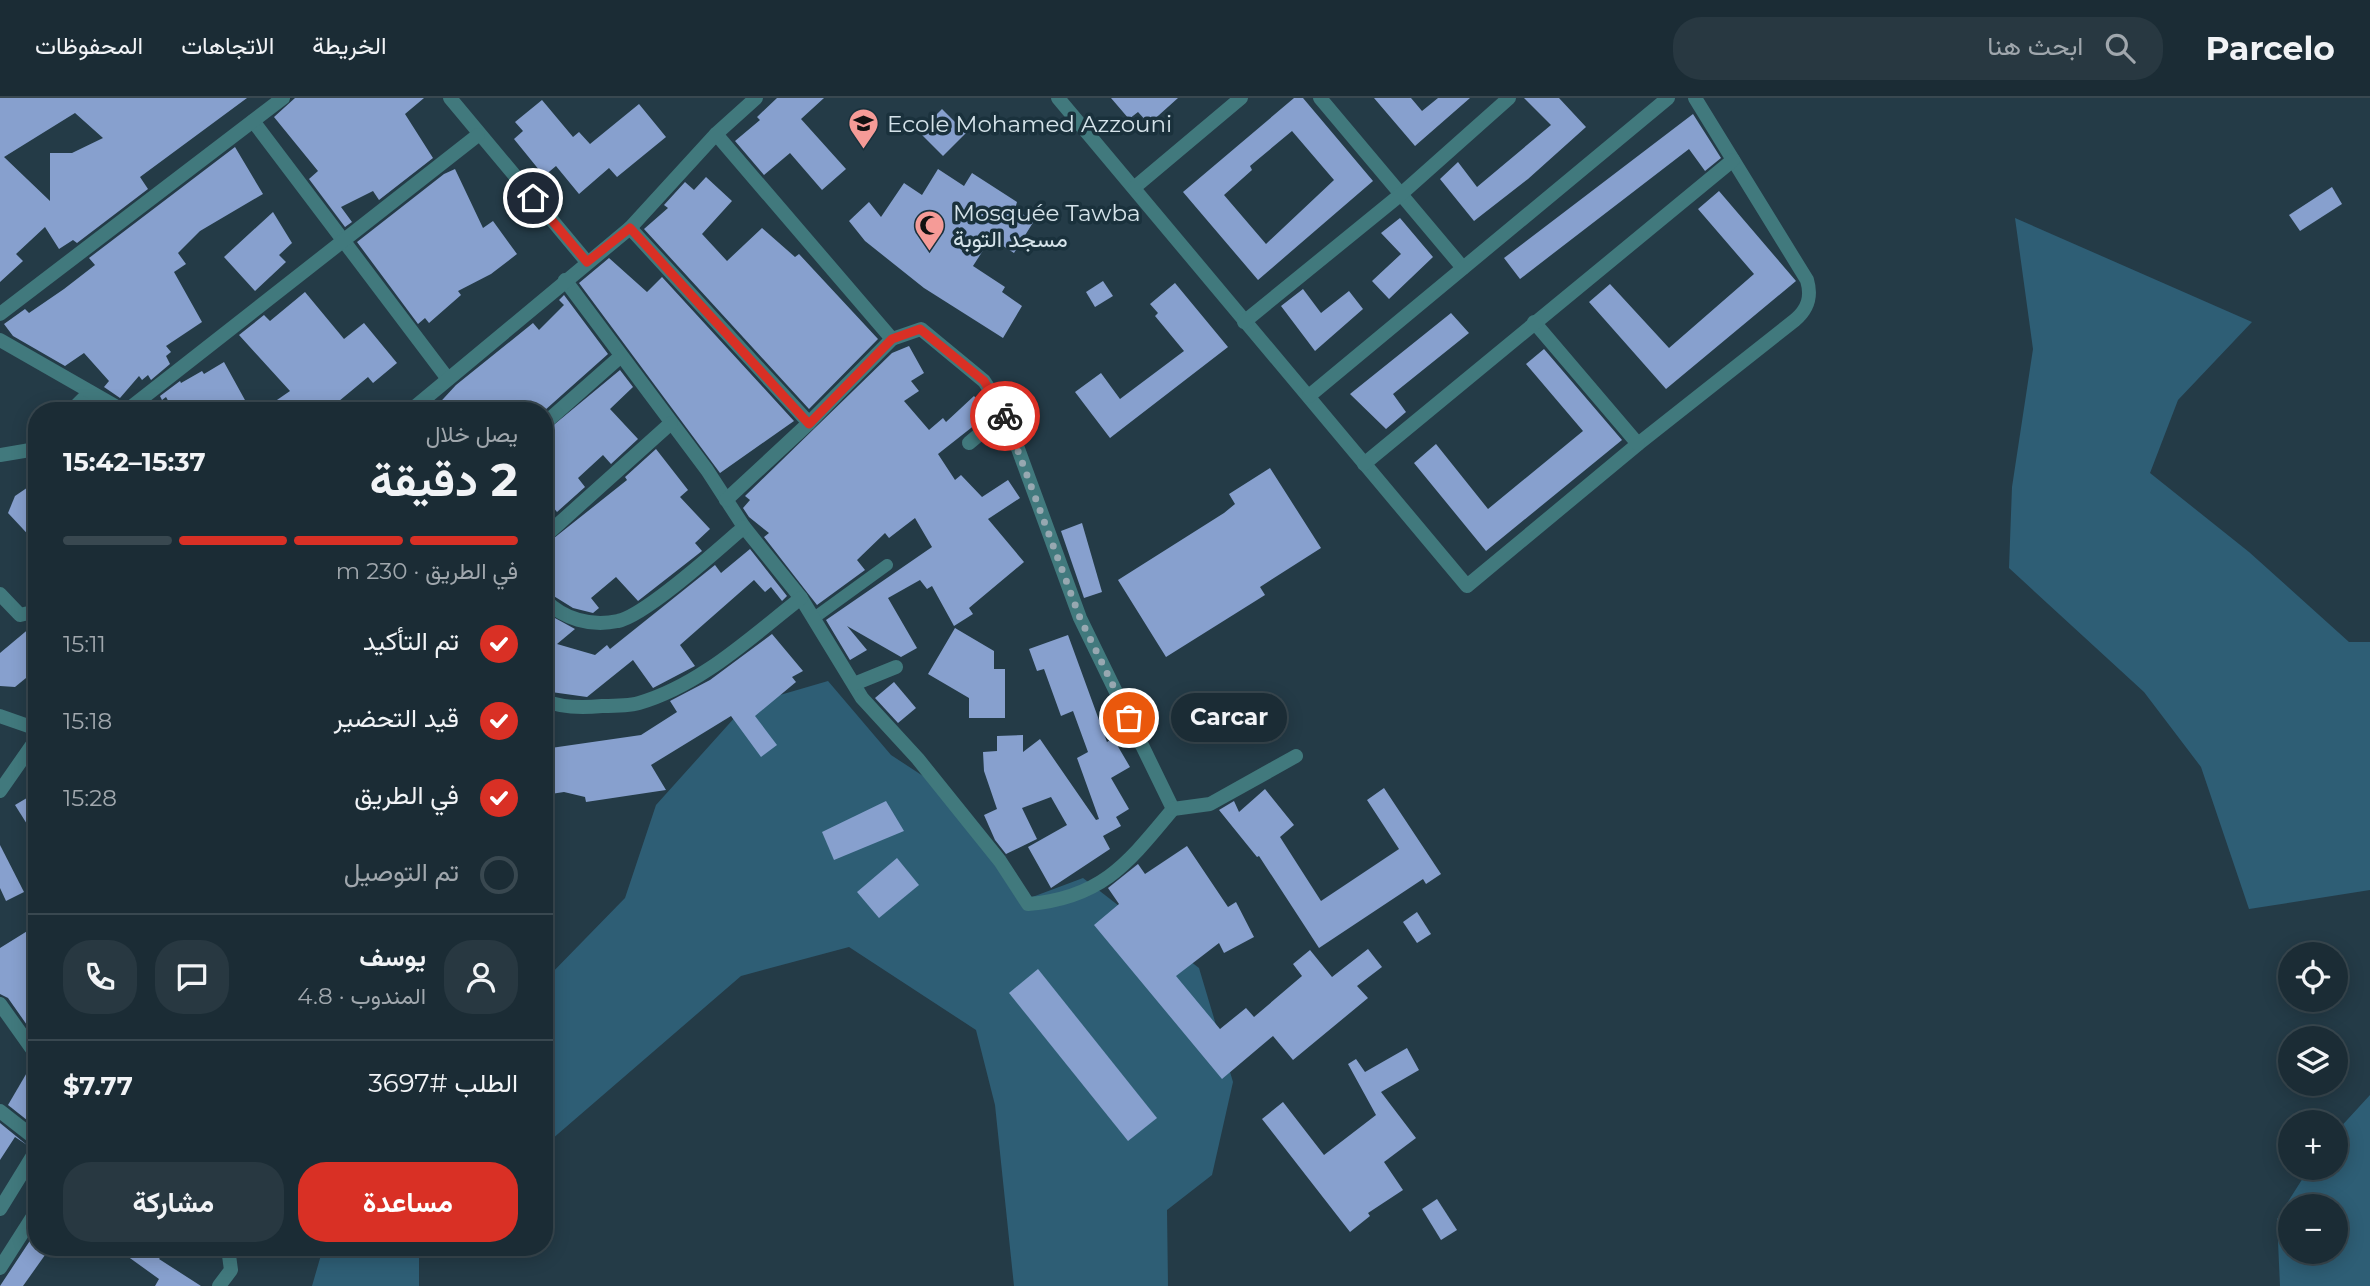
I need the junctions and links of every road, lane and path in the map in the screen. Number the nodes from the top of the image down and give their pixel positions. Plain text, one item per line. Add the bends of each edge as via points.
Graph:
1 (283, 98) edge
2 (450, 98) edge
3 (756, 98) edge
4 (1058, 98) edge
5 (1241, 98) edge
6 (1320, 98) edge
7 (1509, 98) edge
8 (1668, 98) edge
9 (1695, 98) edge
10 (253, 121) junction
11 (716, 134) junction
12 (478, 135) junction
13 (1733, 160) junction
14 (1135, 187) junction
15 (1400, 195) junction
16 (630, 228) junction
17 (344, 241) junction
18 (587, 262) junction
19 (1463, 268) junction
20 (565, 280) junction
21 (0, 314) edge
22 (1244, 321) junction
23 (1534, 322) junction
24 (892, 339) junction
25 (0, 340) edge
26 (621, 356) junction
27 (448, 379) junction
28 (90, 392) junction
29 (1309, 397) junction
30 (80, 402) edge
31 (108, 402) edge
32 (137, 402) edge
33 (421, 402) edge
34 (1004, 413) junction
35 (553, 416) edge
36 (671, 423) junction
37 (809, 424) junction
38 (970, 443) dead end
39 (1638, 444) junction
40 (28, 450) edge
41 (0, 455) edge
42 (1364, 464) junction
43 (726, 500) junction
44 (744, 527) junction
45 (553, 529) edge
46 (887, 565) dead end
47 (0, 594) edge
48 (800, 598) junction
49 (553, 608) edge
50 (28, 613) edge
51 (814, 618) junction
52 (895, 667) dead end
53 (854, 684) junction
54 (553, 704) edge
55 (0, 716) edge
56 (28, 726) edge
57 (28, 751) edge
58 (1296, 757) dead end
59 (0, 792) edge
60 (1173, 810) junction
61 (0, 1003) edge
62 (28, 1043) edge
63 (0, 1111) edge
64 (28, 1133) edge
65 (28, 1164) edge
66 (0, 1209) edge
67 (28, 1224) edge
68 (229, 1256) edge
69 (0, 1268) edge
70 (219, 1286) edge

1 - 10 street
2 - 12 street
3 - 11 street
4 - 14 street
5 - 14 street
6 - 15 street
7 - 15 street
8 - 19 street
9 - 13 street
10 - 17 street
10 - 21 street
11 - 16 street
11 - 24 street
12 - 17 street
12 - 18 street
13 - 23 street
13 - 39 street via 1807,280 1807,307
14 - 22 street
15 - 19 street
15 - 22 street
16 - 18 street
16 - 37 street
17 - 27 street
17 - 32 street
18 - 20 street
19 - 29 street
20 - 26 street
20 - 27 street
22 - 29 street
23 - 39 street
23 - 42 street
24 - 34 street via 920,329 984,381
24 - 37 street
25 - 28 street
26 - 35 street
26 - 36 street
27 - 33 street
28 - 30 street
28 - 31 street
29 - 42 street
34 - 38 street
34 - 60 street via 1080,618
36 - 43 street
36 - 45 street
37 - 43 street
39 - 42 street via 1467,586
40 - 41 street
43 - 44 street
44 - 48 street
44 - 49 street via 659,598 620,621 581,622
46 - 51 lane
47 - 50 street via 20,615
48 - 51 street
48 - 54 street via 674,690 637,704
51 - 53 street
52 - 53 street
53 - 60 street via 1000,861 1028,904 1060,901 1114,875
55 - 56 street
57 - 59 street
58 - 60 street via 1210,804
61 - 62 street
63 - 64 street
65 - 66 street
67 - 69 street
68 - 70 street via 231,1270

